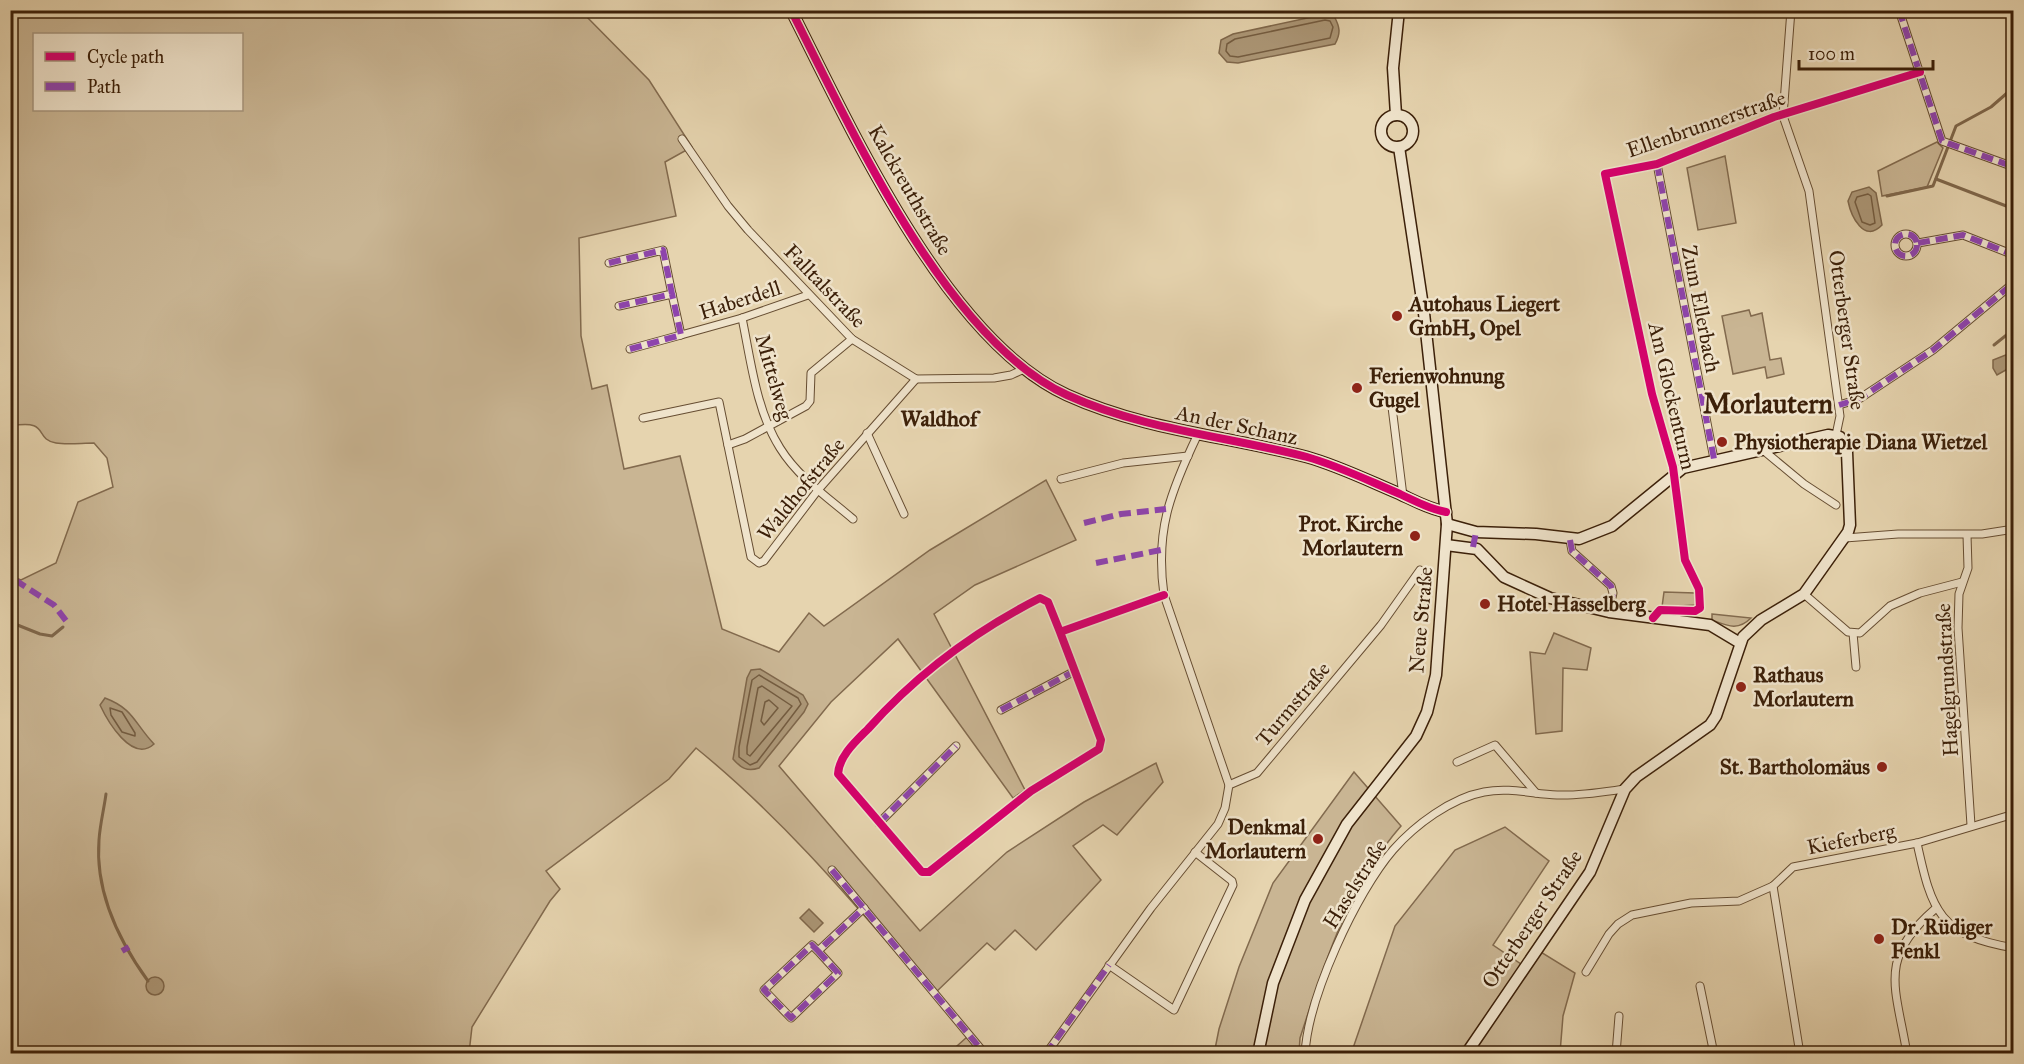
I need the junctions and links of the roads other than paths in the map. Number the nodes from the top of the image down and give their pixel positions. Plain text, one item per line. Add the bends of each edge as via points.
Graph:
1 (791, 10) edge
2 (1399, 10) edge
3 (1791, 10) edge
4 (1899, 10) edge
5 (2011, 10) edge
6 (2013, 27) edge
7 (1920, 72) junction
8 (1396, 115) junction
9 (1783, 116) junction
10 (682, 139) dead end
11 (1399, 147) junction
12 (1657, 164) junction
13 (2013, 167) edge
14 (1605, 174) joint
15 (1918, 243) dead end
16 (2013, 255) edge
17 (609, 263) dead end
18 (2013, 277) edge
19 (672, 294) junction
20 (807, 295) junction
21 (619, 306) dead end
22 (742, 318) junction
23 (681, 335) junction
24 (852, 339) junction
25 (630, 349) dead end
26 (1024, 369) junction
27 (916, 379) junction
28 (1839, 405) junction
29 (1392, 407) dead end
30 (643, 418) dead end
31 (770, 425) junction
32 (867, 434) junction
33 (1836, 435) junction
34 (1197, 436) junction
35 (728, 445) junction
36 (1763, 450) junction
37 (1188, 456) junction
38 (1714, 459) junction
39 (1674, 473) junction
40 (1061, 479) dead end
41 (818, 490) junction
42 (1403, 496) junction
43 (1836, 505) dead end
44 (1446, 512) junction
45 (904, 514) dead end
46 (854, 519) dead end
47 (1447, 524) junction
48 (2013, 529) edge
49 (1476, 532) junction
50 (1967, 535) junction
51 (1845, 538) junction
52 (1570, 540) junction
53 (1446, 545) junction
54 (1473, 547) junction
55 (1420, 570) dead end
56 (1962, 582) junction
57 (1804, 594) junction
58 (1164, 595) junction
59 (1609, 612) junction
60 (1653, 618) junction
61 (1060, 632) junction
62 (1853, 633) junction
63 (1740, 643) junction
64 (1856, 667) dead end
65 (1073, 672) junction
66 (1001, 710) dead end
67 (956, 746) dead end
68 (1457, 762) dead end
69 (1229, 785) junction
70 (1625, 789) junction
71 (1536, 793) junction
72 (2013, 814) edge
73 (879, 823) junction
74 (1971, 825) junction
75 (1917, 843) junction
76 (1195, 852) junction
77 (832, 870) dead end
78 (1773, 886) junction
79 (864, 908) junction
80 (1935, 909) junction
81 (2013, 948) edge
82 (818, 951) junction
83 (1109, 965) junction
84 (1586, 972) dead end
85 (1700, 986) dead end
86 (1619, 1016) dead end
87 (2013, 1052) edge
88 (985, 1053) edge
89 (1046, 1053) edge
90 (1258, 1053) edge
91 (1305, 1053) edge
92 (1466, 1053) edge
93 (1616, 1053) edge
94 (1713, 1053) edge
95 (1800, 1053) edge
96 (1907, 1053) edge
97 (2008, 1053) edge

1 - 26 street, Kalckreuthstraße via 922,251 967,310
2 - 8 street via 1393,68
3 - 9 street, Otterberger Straße
4 - 7 street
5 - 6 street
7 - 9 street, Ellenbrunnerstraße
7 - 13 street via 1942,141
8 - 11 street via 1406,118 1413,130 1410,140
8 - 11 street via 1384,122 1381,132 1388,144
9 - 12 street, Ellenbrunnerstraße
9 - 28 street, Otterberger Straße via 1809,191
10 - 20 street, Falltalstraße via 728,206
11 - 44 street, Neue Straße via 1426,325
12 - 14 street, Ellenbrunnerstraße
12 - 38 street, Zum Ellerbach
14 - 39 street, Am Glockenturm via 1652,394
15 - 16 street via 1963,235
17 - 19 street, Haberdell via 663,250
18 - 28 street via 2010,286 1933,350 1858,399
19 - 21 street, Haberdell
19 - 23 street, Haberdell
20 - 22 street, Haberdell
20 - 24 street, Falltalstraße
22 - 23 street, Haberdell
22 - 31 street, Mittelweg via 761,406
23 - 25 street, Haberdell
24 - 27 street, Falltalstraße
24 - 31 street via 811,373 810,401 806,406
26 - 27 street via 994,378
26 - 34 street, An der Schanz via 1078,400 1136,421
27 - 32 street, Waldhofstraße
28 - 33 street, Otterberger Straße
29 - 42 street
30 - 35 street via 719,402
31 - 35 street
31 - 41 street, Mittelweg via 779,447
32 - 41 street, Waldhofstraße
32 - 45 street, Waldhofstraße
33 - 36 street
33 - 51 street, Otterberger Straße via 1845,446 1848,464 1850,525
34 - 37 street
34 - 42 street, An der Schanz via 1308,458
35 - 41 street, Waldhofstraße via 751,557 759,563
36 - 38 street
36 - 43 street
37 - 40 street via 1123,464
37 - 58 street via 1172,489 1162,531
38 - 39 street
39 - 52 street via 1612,526
39 - 60 street, Am Glockenturm via 1685,560 1699,589 1701,605 1695,611 1660,610
41 - 46 street, Mittelweg
42 - 44 street, An der Schanz
44 - 47 street, Neue Straße
47 - 49 street
47 - 53 street, Neue Straße
48 - 50 street
49 - 52 street via 1536,534
49 - 54 street
50 - 51 street
50 - 56 street, Hagelgrundstraße via 1968,568
51 - 57 street, Otterberger Straße
52 - 59 street via 1572,551 1613,590
53 - 54 street
53 - 90 street, Neue Straße via 1438,664 1427,712 1416,736 1347,824 1315,879 1273,983
54 - 59 street via 1516,585 1550,598
55 - 69 street, Turmstraße via 1381,625 1257,773
56 - 62 street via 1890,606 1864,630
56 - 74 street, Hagelgrundstraße via 1958,628
57 - 62 street
57 - 63 street, Otterberger Straße via 1749,629
58 - 61 street
58 - 69 street
59 - 60 street
60 - 63 street via 1710,625
61 - 65 street
61 - 73 street via 1048,602 1040,598 941,660 876,719 839,764 838,774
62 - 64 street
63 - 70 street, Otterberger Straße via 1710,725
65 - 66 street
65 - 73 street via 1101,740 1099,749 1030,791 930,872 922,872
67 - 73 street
68 - 71 street via 1495,745
69 - 76 street via 1218,824
70 - 71 street, Haselstraße via 1589,794
70 - 92 street, Otterberger Straße via 1590,872
71 - 91 street, Haselstraße via 1497,790 1465,797 1398,845 1335,946
72 - 74 street, Kieferberg
74 - 75 street, Kieferberg
75 - 78 street, Kieferberg via 1793,867
75 - 80 street
76 - 83 street
76 - 83 street via 1233,885 1174,1010
77 - 79 street
78 - 84 street, Kieferberg via 1729,903 1691,903 1632,915 1609,934
78 - 95 street
79 - 82 street
79 - 88 street
80 - 81 street via 1954,928 1973,939
80 - 96 street via 1908,935 1895,966
82 - 82 street via 812,945 764,990 791,1018 838,973
83 - 89 street
85 - 94 street
86 - 93 street
87 - 97 street

